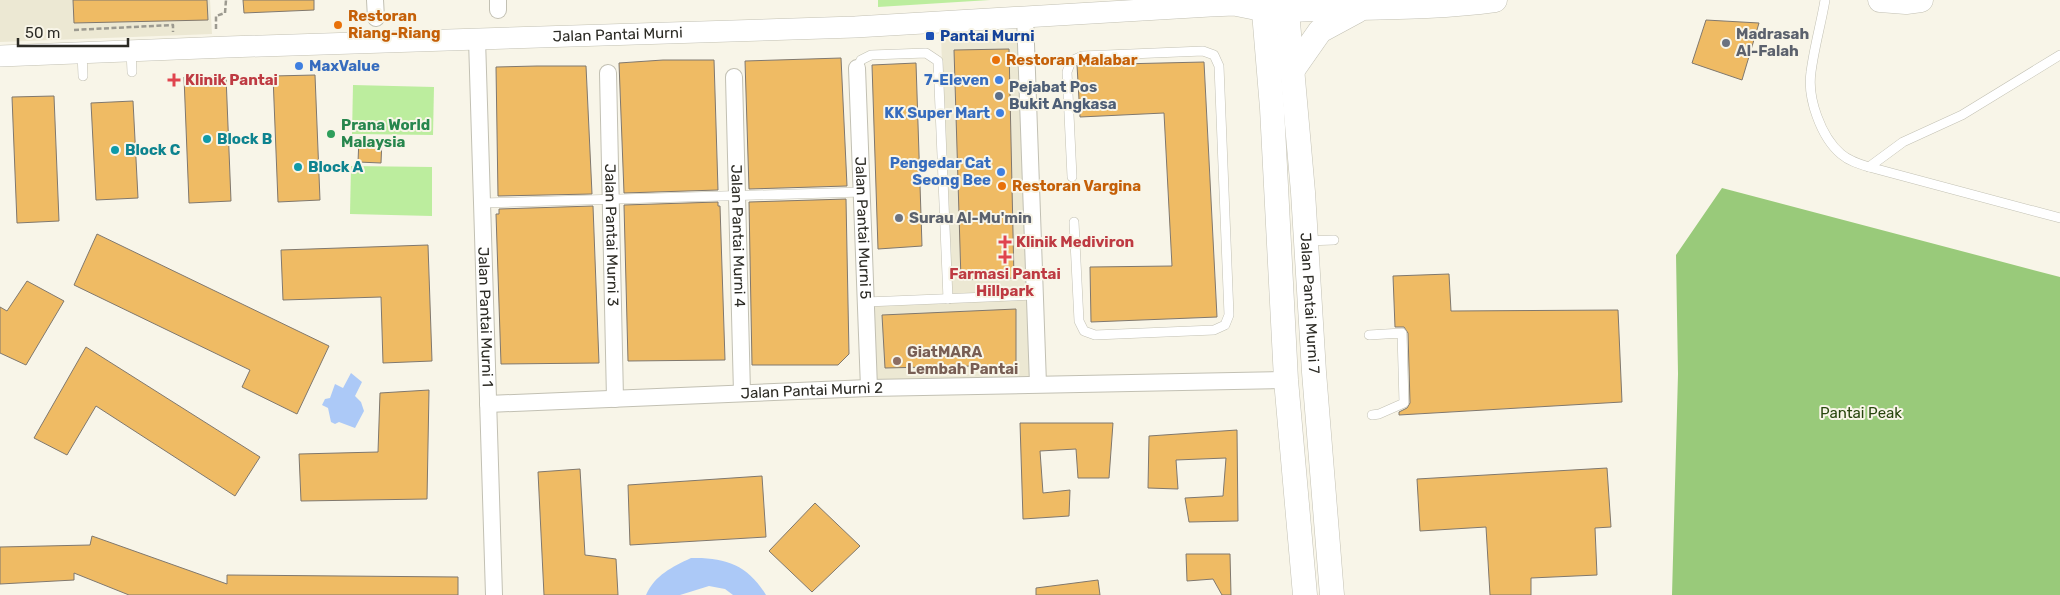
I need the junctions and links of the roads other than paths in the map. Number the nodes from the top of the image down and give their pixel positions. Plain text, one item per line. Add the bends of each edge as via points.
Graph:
1 (375, 0) edge
2 (1495, 0) edge
3 (1825, 0) edge
4 (1880, 0) edge
5 (1911, 1) edge
6 (1263, 4) edge
7 (1364, 8) junction
8 (1025, 16) junction
9 (376, 18) dead end
10 (477, 39) junction
11 (131, 51) junction
12 (82, 53) junction
13 (2060, 55) edge
14 (0, 56) edge
15 (857, 68) joint
16 (1292, 71) junction
17 (132, 72) dead end
18 (608, 72) dead end
19 (83, 76) dead end
20 (734, 77) dead end
21 (1869, 167) junction
22 (1072, 176) dead end
23 (862, 192) junction
24 (738, 196) junction
25 (612, 200) junction
26 (482, 203) junction
27 (2060, 218) edge
28 (1074, 222) dead end
29 (1334, 240) dead end
30 (1306, 241) junction
31 (1035, 295) junction
32 (948, 299) junction
33 (866, 302) junction
34 (1369, 335) dead end
35 (1286, 380) junction
36 (1038, 384) junction
37 (869, 388) junction
38 (742, 394) junction
39 (616, 399) junction
40 (488, 404) junction
41 (1372, 415) dead end
42 (494, 595) edge
43 (1305, 595) edge
44 (1332, 595) edge

1 - 9 street
2 - 7 main road via 1455,6
3 - 21 lane via 1810,75 1813,98 1830,143 1856,164
4 - 5 main road
6 - 7 main road
6 - 8 street, Jalan Pantai Murni
6 - 16 main road, Jalan Pantai Murni 7
6 - 35 main road, Jalan Pantai Murni 7
7 - 16 main road via 1320,31
8 - 10 street, Jalan Pantai Murni via 855,27
8 - 31 street
10 - 11 street, Jalan Pantai Murni
10 - 26 street, Jalan Pantai Murni 1
11 - 12 street, Jalan Pantai Murni
11 - 17 lane
12 - 14 street, Jalan Pantai Murni
12 - 19 lane
13 - 21 lane via 1962,114 1903,142
15 - 23 street, Jalan Pantai Murni 5
15 - 32 lane via 861,60 872,55 926,53 938,62
16 - 30 main road, Jalan Pantai Murni 7
18 - 25 street, Jalan Pantai Murni 3
20 - 24 street, Jalan Pantai Murni 4
21 - 27 lane
22 - 28 lane via 1067,72 1071,61 1082,56 1119,54 1203,51 1214,55 1219,66 1229,315 1225,326 1214,330 1095,335 1084,331 1079,321
23 - 24 lane
23 - 33 street, Jalan Pantai Murni 5
24 - 25 lane
24 - 38 street, Jalan Pantai Murni 4
25 - 26 lane
25 - 39 street, Jalan Pantai Murni 3
26 - 40 street, Jalan Pantai Murni 1
29 - 30 lane
30 - 44 main road, Jalan Pantai Murni 7
31 - 32 lane
31 - 36 street
32 - 33 lane
33 - 37 street, Jalan Pantai Murni 5
34 - 41 lane via 1402,333 1404,403
35 - 36 street, Jalan Pantai Murni 2
35 - 43 main road, Jalan Pantai Murni 7
36 - 37 street, Jalan Pantai Murni 2
37 - 38 street, Jalan Pantai Murni 2
38 - 39 street, Jalan Pantai Murni 2
39 - 40 street, Jalan Pantai Murni 2
40 - 42 street, Jalan Pantai Murni 1

